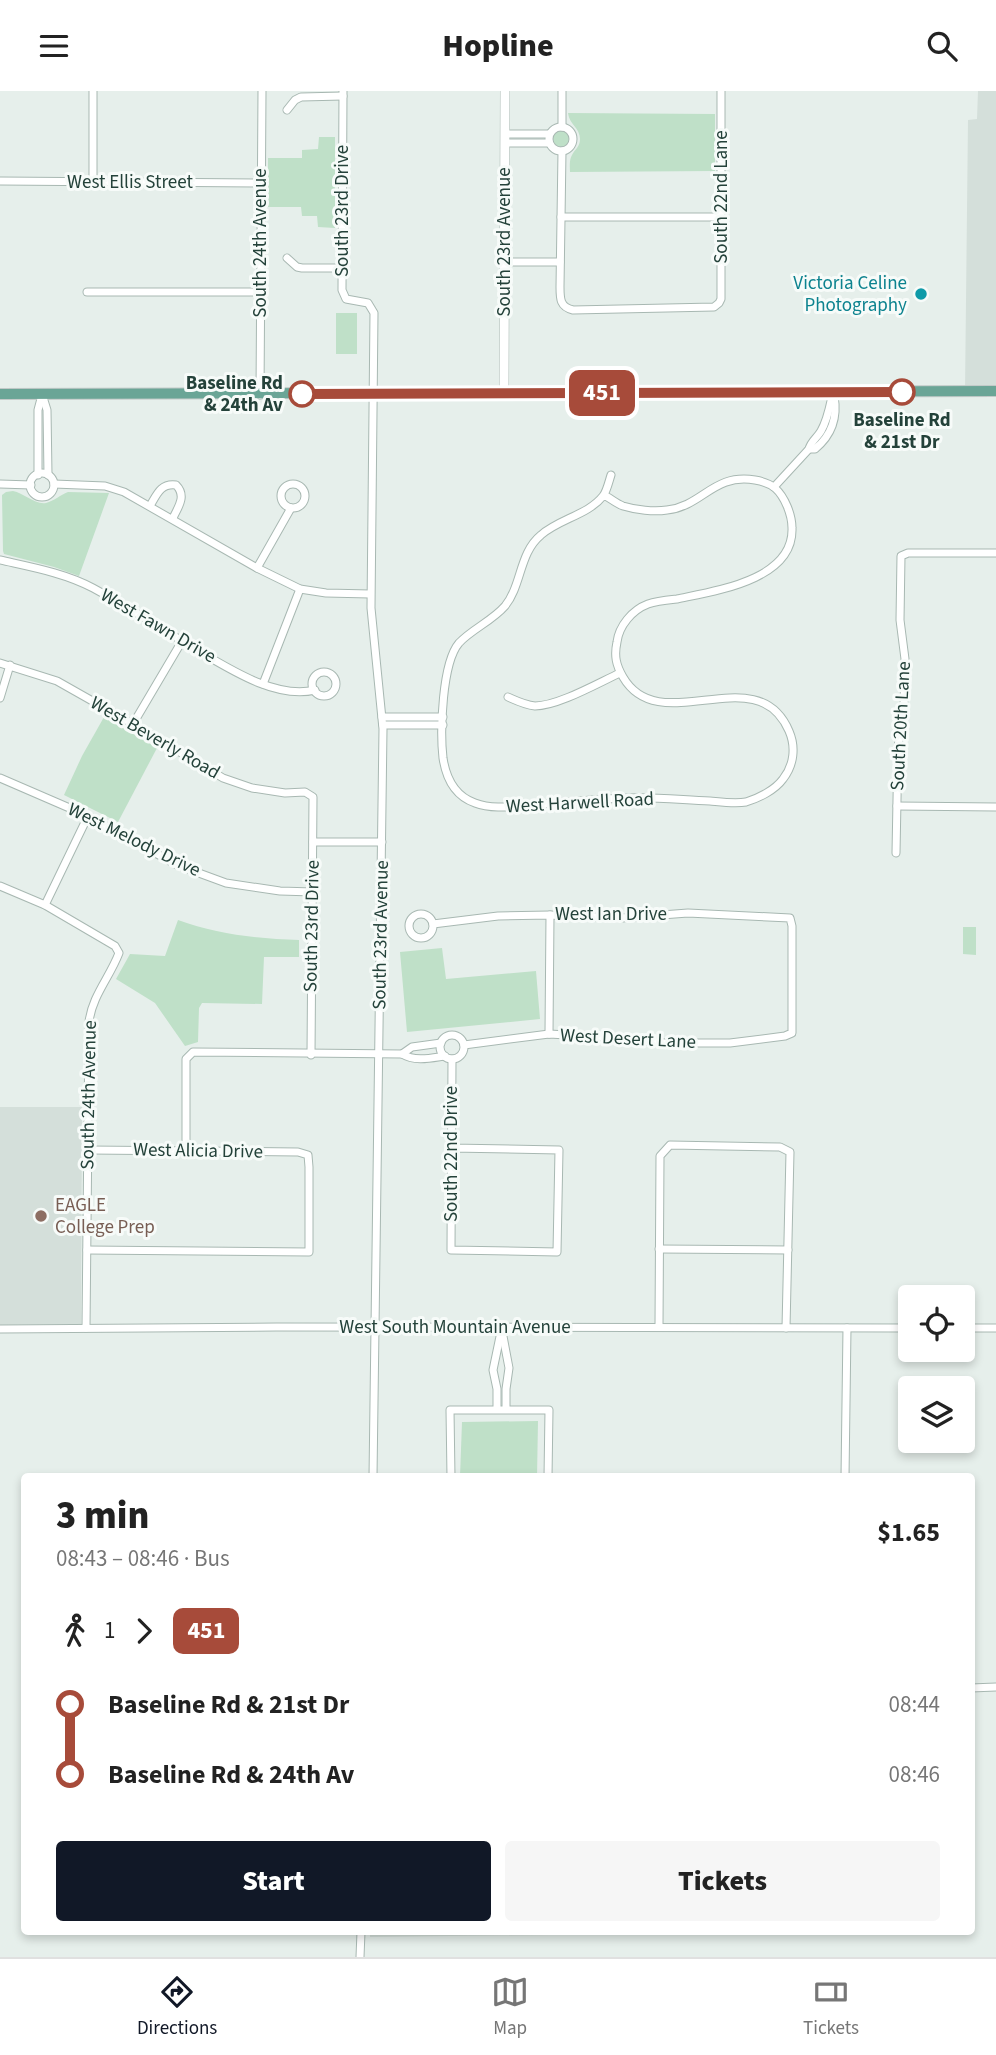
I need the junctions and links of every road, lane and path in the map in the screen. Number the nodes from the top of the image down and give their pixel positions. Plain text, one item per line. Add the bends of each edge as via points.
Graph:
1 (93, 91) edge
2 (262, 91) edge
3 (505, 91) edge
4 (562, 91) edge
5 (721, 91) edge
6 (343, 94) edge
7 (287, 110) dead end
8 (562, 127) junction
9 (533, 134) junction
10 (550, 134) junction
11 (505, 139) junction
12 (533, 143) junction
13 (549, 143) junction
14 (562, 151) junction
15 (0, 181) edge
16 (93, 182) junction
17 (261, 183) junction
18 (561, 217) junction
19 (721, 217) junction
20 (287, 258) dead end
21 (505, 262) junction
22 (560, 262) junction
23 (342, 268) junction
24 (87, 292) dead end
25 (260, 292) junction
26 (996, 391) edge
27 (833, 392) junction
28 (504, 393) junction
29 (0, 394) edge
30 (42, 394) junction
31 (374, 394) junction
32 (260, 395) junction
33 (38, 475) junction
34 (48, 475) junction
35 (611, 475) dead end
36 (0, 484) edge
37 (54, 484) junction
38 (31, 485) junction
39 (774, 487) junction
40 (604, 495) junction
41 (150, 506) junction
42 (291, 507) dead end
43 (173, 518) junction
44 (996, 553) edge
45 (0, 560) edge
46 (257, 568) junction
47 (300, 589) junction
48 (370, 594) junction
49 (182, 641) junction
50 (0, 663) edge
51 (10, 665) junction
52 (620, 673) junction
53 (263, 684) junction
54 (314, 690) dead end
55 (508, 697) dead end
56 (0, 698) edge
57 (383, 721) junction
58 (443, 721) junction
59 (133, 724) junction
60 (0, 778) edge
61 (313, 797) joint
62 (897, 806) junction
63 (996, 807) edge
64 (89, 816) junction
65 (313, 842) junction
66 (382, 842) junction
67 (896, 853) dead end
68 (0, 885) edge
69 (313, 892) junction
70 (45, 905) junction
71 (550, 915) junction
72 (433, 924) dead end
73 (792, 1033) joint
74 (549, 1034) junction
75 (441, 1042) junction
76 (424, 1044) junction
77 (464, 1045) junction
78 (402, 1054) junction
79 (311, 1055) junction
80 (379, 1055) junction
81 (448, 1057) junction
82 (424, 1058) junction
83 (452, 1148) junction
84 (88, 1150) junction
85 (186, 1151) junction
86 (659, 1249) junction
87 (87, 1250) junction
88 (788, 1250) junction
89 (375, 1327) junction
90 (502, 1327) junction
91 (659, 1327) junction
92 (86, 1328) junction
93 (786, 1328) junction
94 (846, 1328) junction
95 (898, 1328) edge
96 (975, 1328) edge
97 (996, 1328) edge
98 (0, 1329) edge
99 (497, 1409) junction
100 (506, 1409) junction
101 (373, 1473) edge
102 (451, 1473) edge
103 (548, 1473) edge
104 (845, 1473) edge
105 (996, 1687) edge
106 (975, 1688) edge
107 (361, 1935) edge
108 (360, 1957) edge

1 - 16 street
2 - 17 street, South 24th Avenue
3 - 11 street, South 23rd Avenue
4 - 8 street
5 - 19 street, South 22nd Lane
6 - 7 street via 301,97
6 - 23 street, South 23rd Drive
8 - 10 street
8 - 14 street via 569,130 573,141
9 - 10 street
9 - 11 street
9 - 12 street
10 - 13 street
11 - 12 street
11 - 21 street, South 23rd Avenue
12 - 13 street
13 - 14 street
14 - 18 street
15 - 16 street, West Ellis Street
16 - 17 street, West Ellis Street
17 - 25 street, South 24th Avenue
18 - 19 street
18 - 22 street
19 - 22 street, South 22nd Lane via 721,299 714,307 573,310 560,299
20 - 23 street via 302,268
21 - 22 street
21 - 28 street, South 23rd Avenue
23 - 31 street, South 23rd Drive via 345,297 368,303 373,310
24 - 25 street
25 - 32 street, South 24th Avenue
26 - 27 main road
27 - 28 main road
27 - 39 street via 824,435 810,444
28 - 31 main road
29 - 30 main road
30 - 32 main road
30 - 33 street
30 - 34 street via 47,410
31 - 32 main road
31 - 48 street, South 23rd Avenue
33 - 34 street
33 - 38 street
34 - 37 street
35 - 40 street
36 - 38 street
37 - 38 street via 43,497 35,495
37 - 41 street via 105,486
39 - 40 street via 739,478 668,510 622,506
39 - 52 street via 790,514 792,528 791,541 779,561 754,579 648,604 630,616 618,635 614,656
40 - 58 street via 542,534 531,546 505,606 459,644 449,660
41 - 43 street
41 - 43 street via 163,487 176,485 183,497
42 - 46 street
43 - 46 street
44 - 62 street, South 20th Lane via 901,556 905,659
45 - 49 street, West Fawn Drive via 90,587
46 - 47 street
47 - 48 street
47 - 53 street
48 - 57 street, South 23rd Avenue
49 - 53 street, West Fawn Drive
49 - 59 street
50 - 51 street, West Beverly Road
51 - 56 street
51 - 59 street, West Beverly Road via 57,681
52 - 55 street via 537,706
52 - 58 street, West Harwell Road via 629,688 645,699 667,703 743,697 764,703 783,717 792,736 794,757 783,781 763,796 743,803 632,798 501,807 478,804 461,796 448,779
53 - 54 street, West Fawn Drive via 298,692
57 - 58 street
57 - 66 street, South 23rd Avenue
59 - 61 street, West Beverly Road via 223,778 252,788 305,792
60 - 64 street, West Melody Drive
61 - 65 street, South 23rd Drive
62 - 63 street
62 - 67 street, South 20th Lane
64 - 69 street, West Melody Drive via 177,865 226,883
64 - 70 street
65 - 66 street
65 - 69 street, South 23rd Drive
66 - 80 street, South 23rd Avenue
68 - 70 street
69 - 79 street, South 23rd Drive
70 - 84 street, South 24th Avenue via 115,946 119,953 90,1011
71 - 72 street, West Ian Drive
71 - 73 street, West Ian Drive via 622,918 688,913 790,918
71 - 74 street
73 - 74 street, West Desert Lane via 730,1043
74 - 77 street, West Desert Lane
75 - 76 street
75 - 77 street via 453,1035
75 - 81 street
76 - 78 street
76 - 82 street
77 - 81 street via 462,1054
78 - 80 street
78 - 82 street
79 - 80 street
79 - 85 street via 193,1052 186,1059
80 - 89 street, South 23rd Avenue
81 - 82 street
81 - 83 street, South 22nd Drive
83 - 83 street, South 22nd Drive via 559,1150 557,1252 451,1250
84 - 85 street, West Alicia Drive
84 - 87 street, South 24th Avenue
85 - 87 street, West Alicia Drive via 308,1155 309,1251
86 - 88 street
86 - 88 street via 660,1156 670,1145 780,1147 790,1152
86 - 91 street
87 - 92 street, South 24th Avenue
88 - 93 street
89 - 90 street, West South Mountain Avenue
89 - 92 street, West South Mountain Avenue
89 - 101 street, South 23rd Avenue
90 - 91 street, West South Mountain Avenue
90 - 99 street via 493,1370
90 - 100 street via 509,1368
91 - 93 street, West South Mountain Avenue
92 - 98 street, West South Mountain Avenue
93 - 94 street, West South Mountain Avenue
94 - 95 street, West South Mountain Avenue
94 - 104 street
96 - 97 street
99 - 100 street
99 - 102 street via 450,1410
100 - 103 street via 549,1410
105 - 106 street
107 - 108 street

